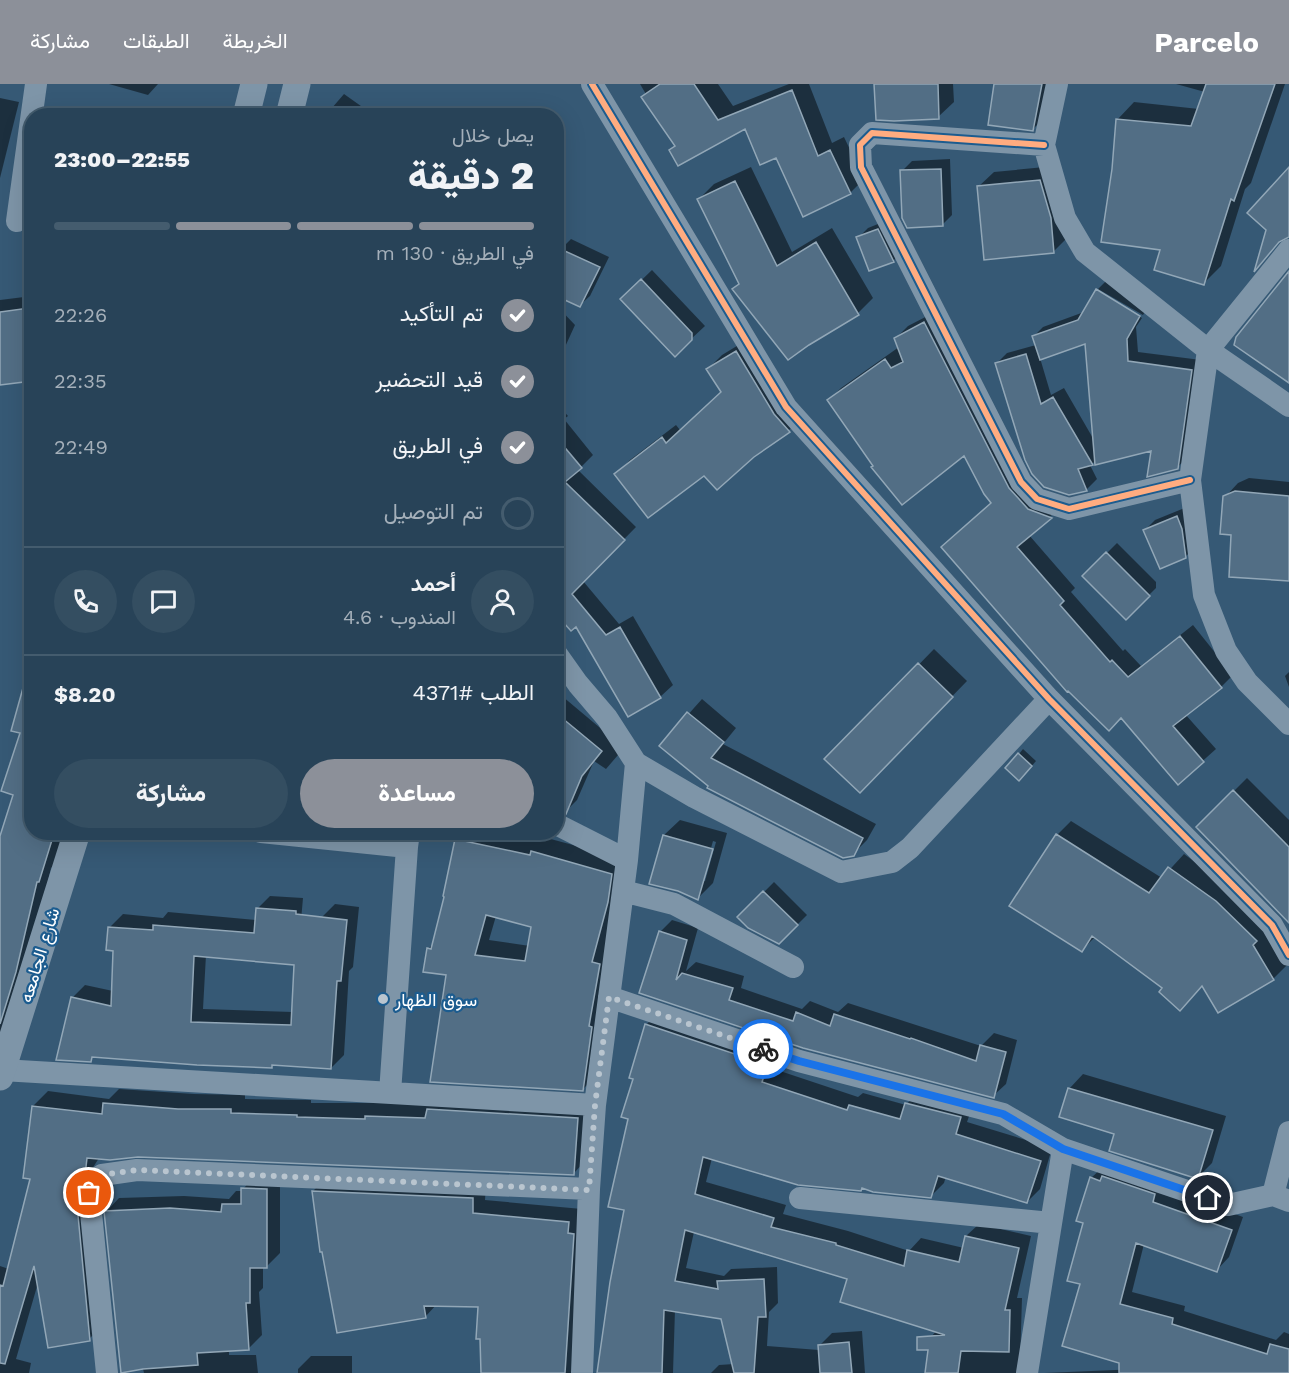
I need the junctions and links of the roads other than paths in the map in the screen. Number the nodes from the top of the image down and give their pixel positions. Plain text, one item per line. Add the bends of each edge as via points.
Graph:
1 (36, 84) edge
2 (255, 84) edge
3 (297, 84) edge
4 (592, 84) edge
5 (1057, 84) edge
6 (33, 108) edge
7 (248, 108) edge
8 (291, 108) edge
9 (1044, 146) junction
10 (24, 167) edge
11 (16, 222) edge
12 (1289, 250) edge
13 (1208, 350) junction
14 (1289, 406) edge
15 (1190, 480) junction
16 (564, 664) edge
17 (1049, 699) junction
18 (1289, 724) edge
19 (636, 763) junction
20 (564, 828) edge
21 (74, 840) edge
22 (408, 840) edge
23 (627, 860) junction
24 (623, 891) junction
25 (1280, 928) edge
26 (1289, 955) edge
27 (793, 967) dead end
28 (609, 997) junction
29 (1, 1073) edge
30 (390, 1093) junction
31 (595, 1105) junction
32 (1289, 1132) edge
33 (1063, 1149) junction
34 (589, 1190) junction
35 (800, 1198) dead end
36 (1281, 1198) edge
37 (1051, 1223) junction
38 (107, 1373) edge
39 (582, 1373) edge
40 (1027, 1373) edge

1 - 6 street
2 - 7 street
3 - 8 street
4 - 17 street via 786,407
5 - 9 street
9 - 13 street via 1065,218 1085,252
9 - 15 street via 872,133 860,145 861,167 1021,482 1037,499 1069,509
10 - 11 street
12 - 13 street
13 - 14 street
13 - 15 street
15 - 18 street via 1204,595 1226,651 1247,682
16 - 19 street via 607,718
17 - 19 street via 910,848 892,862 841,872 693,797
17 - 25 street
19 - 23 street
20 - 23 street
21 - 29 street, شارع الجامعه
22 - 30 street
23 - 24 street
24 - 27 street via 674,904
24 - 28 street
25 - 26 street
28 - 31 street
28 - 33 street via 799,1061 1003,1114
29 - 30 street
30 - 31 street
31 - 34 street
32 - 36 street
33 - 36 street via 1228,1205
33 - 37 street
34 - 38 street via 137,1170 102,1175 89,1193
34 - 39 street
35 - 37 street
37 - 40 street

